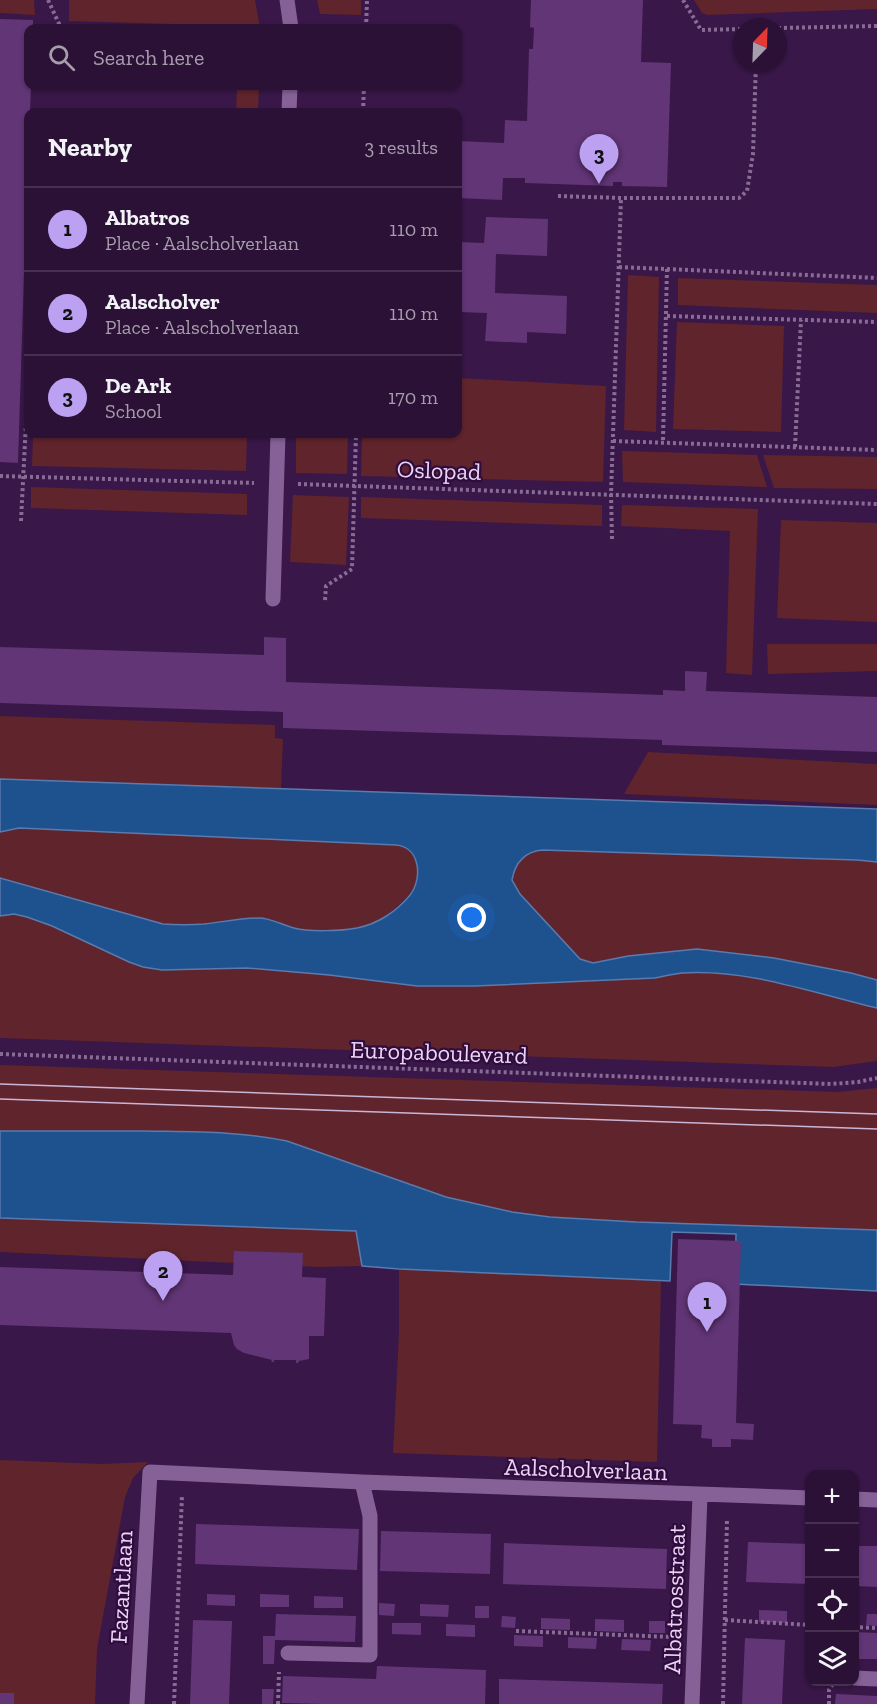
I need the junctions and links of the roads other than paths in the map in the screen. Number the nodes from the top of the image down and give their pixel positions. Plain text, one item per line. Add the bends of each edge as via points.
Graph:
1 (287, 0) edge
2 (290, 24) edge
3 (290, 90) edge
4 (289, 108) edge
5 (278, 438) edge
6 (273, 598) dead end
7 (150, 1472) joint
8 (362, 1482) junction
9 (700, 1496) junction
10 (805, 1498) edge
11 (859, 1499) edge
12 (877, 1500) edge
13 (288, 1653) road end
14 (859, 1678) edge
15 (877, 1679) edge
16 (136, 1704) edge
17 (692, 1704) edge

1 - 2 street
3 - 4 street
5 - 6 street
7 - 8 street, Aalscholverlaan
7 - 16 street, Fazantlaan
8 - 9 street, Aalscholverlaan
8 - 13 street via 370,1516 370,1655
9 - 10 street, Aalscholverlaan
9 - 17 street, Albatrosstraat
11 - 12 street
14 - 15 street

